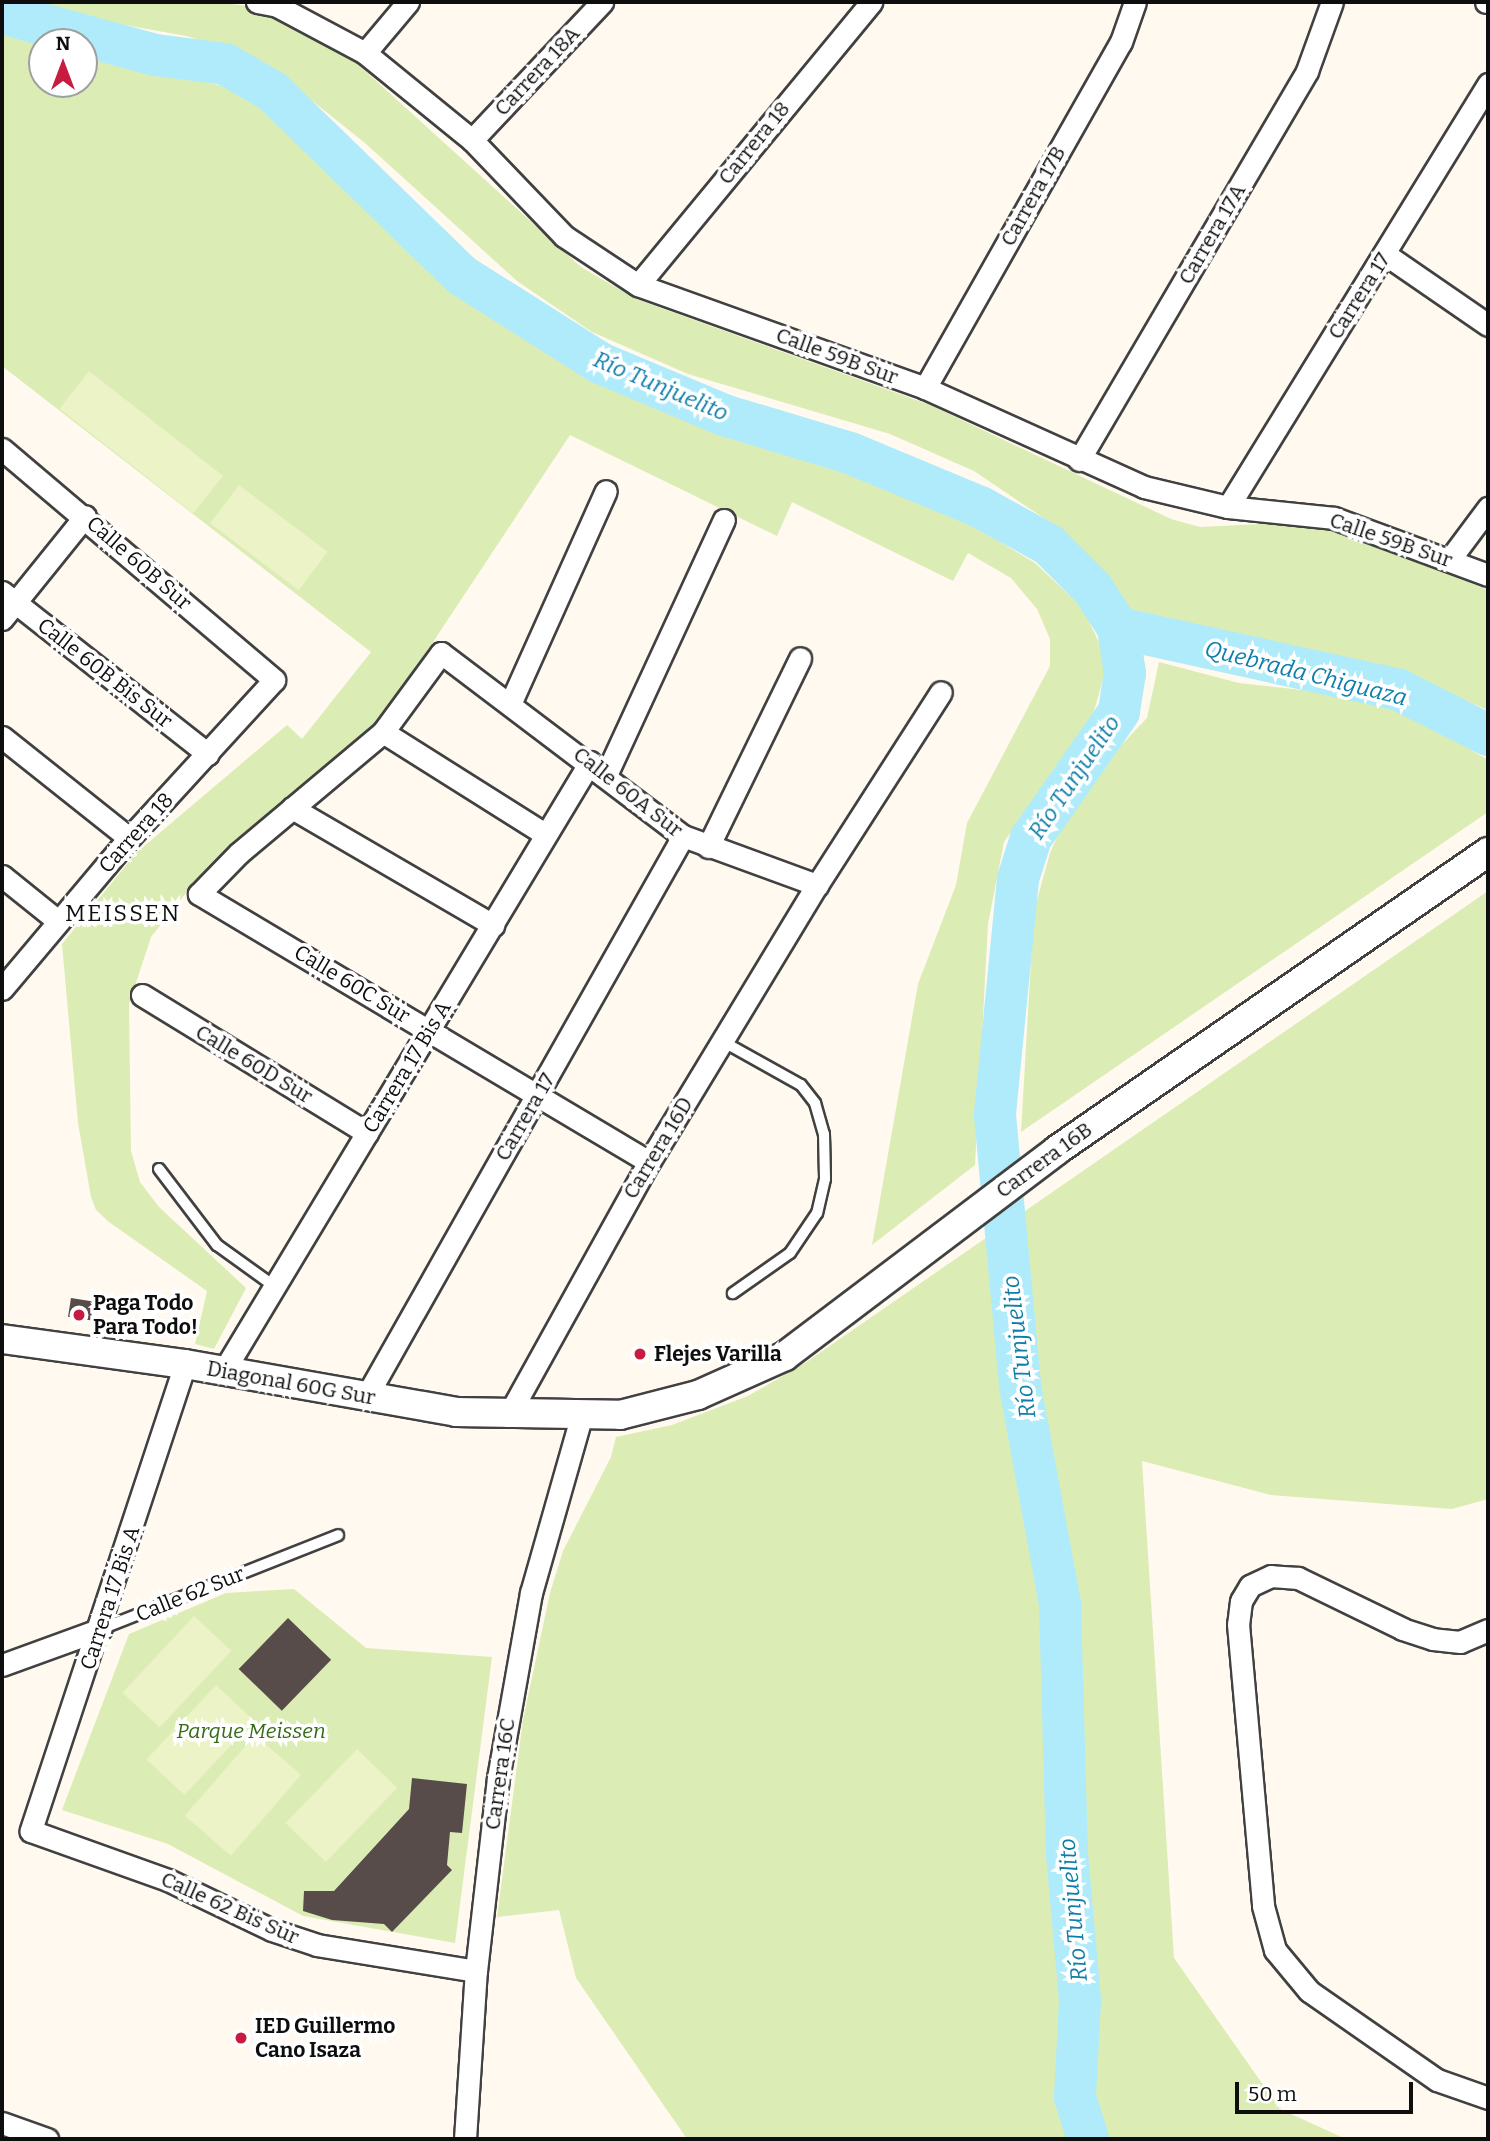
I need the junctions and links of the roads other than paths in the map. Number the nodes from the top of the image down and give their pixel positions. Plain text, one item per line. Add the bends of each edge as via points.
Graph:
1 (257, 2) edge
2 (408, 2) edge
3 (602, 2) edge
4 (871, 2) edge
5 (1135, 2) edge
6 (1332, 2) edge
7 (365, 53) junction
8 (1488, 84) edge
9 (472, 140) junction
10 (1385, 254) junction
11 (638, 285) junction
12 (1488, 325) edge
13 (925, 388) junction
14 (2, 449) edge
15 (1079, 460) junction
16 (606, 491) dead end
17 (1228, 507) junction
18 (1488, 508) edge
19 (85, 516) junction
20 (724, 520) dead end
21 (1450, 559) junction
22 (1488, 575) edge
23 (6, 605) edge
24 (800, 659) dead end
25 (274, 680) joint
26 (941, 692) dead end
27 (511, 702) junction
28 (383, 732) junction
29 (2, 737) edge
30 (208, 754) junction
31 (598, 768) junction
32 (292, 808) junction
33 (545, 834) junction
34 (683, 836) junction
35 (129, 838) junction
36 (708, 847) junction
37 (1488, 852) edge
38 (2, 876) edge
39 (817, 885) junction
40 (58, 921) junction
41 (493, 925) junction
42 (2, 989) edge
43 (142, 995) dead end
44 (429, 1030) junction
45 (722, 1041) junction
46 (537, 1096) junction
47 (367, 1133) junction
48 (649, 1162) junction
49 (159, 1168) dead end
50 (274, 1286) junction
51 (733, 1293) dead end
52 (2, 1339) edge
53 (186, 1364) junction
54 (223, 1372) junction
55 (366, 1397) junction
56 (508, 1416) junction
57 (581, 1418) junction
58 (338, 1535) dead end
59 (101, 1629) junction
60 (1488, 1630) edge
61 (2, 1665) edge
62 (32, 1831) joint
63 (476, 1971) junction
64 (1488, 2098) edge
65 (2, 2123) edge
66 (47, 2139) edge
67 (465, 2139) edge

1 - 7 street, Calle 59B Sur via 276,6
2 - 7 street
3 - 9 street, Carrera 18A
4 - 11 street, Carrera 18
5 - 13 street, Carrera 17B via 1121,42
6 - 15 street, Carrera 17A via 1307,71
7 - 9 street, Calle 59B Sur
8 - 10 street, Carrera 17
9 - 11 street, Calle 59B Sur via 564,236
10 - 12 street
10 - 17 street, Carrera 17
11 - 13 street, Calle 59B Sur
13 - 15 street, Calle 59B Sur
14 - 19 street, Calle 60B Sur
15 - 17 street, Calle 59B Sur via 1144,487
16 - 27 street
17 - 21 street, Calle 59B Sur via 1334,518
18 - 21 street
19 - 23 street
19 - 25 street, Calle 60B Sur
20 - 31 street, Carrera 17 Bis A
21 - 22 street, Calle 59B Sur
23 - 30 street, Calle 60B Bis Sur
24 - 36 street
25 - 30 street, Carrera 18
26 - 39 street
27 - 28 street, Calle 60A Sur via 441,653
27 - 31 street, Calle 60A Sur
28 - 32 street
28 - 33 street
29 - 35 street
30 - 35 street, Carrera 18
31 - 33 street, Carrera 17 Bis A
31 - 34 street, Calle 60A Sur
32 - 41 street
32 - 44 street, Calle 60C Sur via 199,894
33 - 41 street, Carrera 17 Bis A
34 - 36 street, Calle 60A Sur
34 - 46 street, Carrera 17
35 - 40 street, Carrera 18
36 - 39 street, Calle 60A Sur
37 - 57 street, Carrera 16B via 1057,1150 785,1356 665,1406
38 - 40 street
39 - 45 street, Carrera 16D
40 - 42 street, Carrera 18
41 - 44 street, Carrera 17 Bis A
43 - 47 street, Calle 60D Sur
44 - 46 street, Calle 60C Sur
44 - 47 street, Carrera 17 Bis A
45 - 48 street, Carrera 16D
45 - 51 lane via 801,1085 815,1103 824,1134 825,1179 817,1213 790,1253
46 - 48 street, Calle 60C Sur
46 - 55 street, Carrera 17
47 - 50 street, Carrera 17 Bis A
48 - 56 street, Carrera 16D
49 - 50 lane via 217,1245
50 - 54 street, Carrera 17 Bis A
52 - 53 street, Diagonal 60G Sur
53 - 54 street, Diagonal 60G Sur
53 - 59 street, Carrera 17 Bis A
54 - 55 street, Diagonal 60G Sur
55 - 56 street, Diagonal 60G Sur
56 - 57 street, Diagonal 60G Sur
57 - 63 street, Carrera 16C via 531,1593 498,1778
58 - 59 lane, Calle 62 Sur
59 - 61 street, Calle 62 Sur
59 - 62 street, Carrera 17 Bis A
60 - 64 street via 1460,1642 1433,1639 1298,1578 1271,1577 1246,1593 1238,1624 1263,1906 1275,1950 1320,1998 1437,2080
62 - 63 street, Calle 62 Bis Sur via 169,1880 272,1930 317,1945
63 - 67 street, Carrera 16C
65 - 66 street

